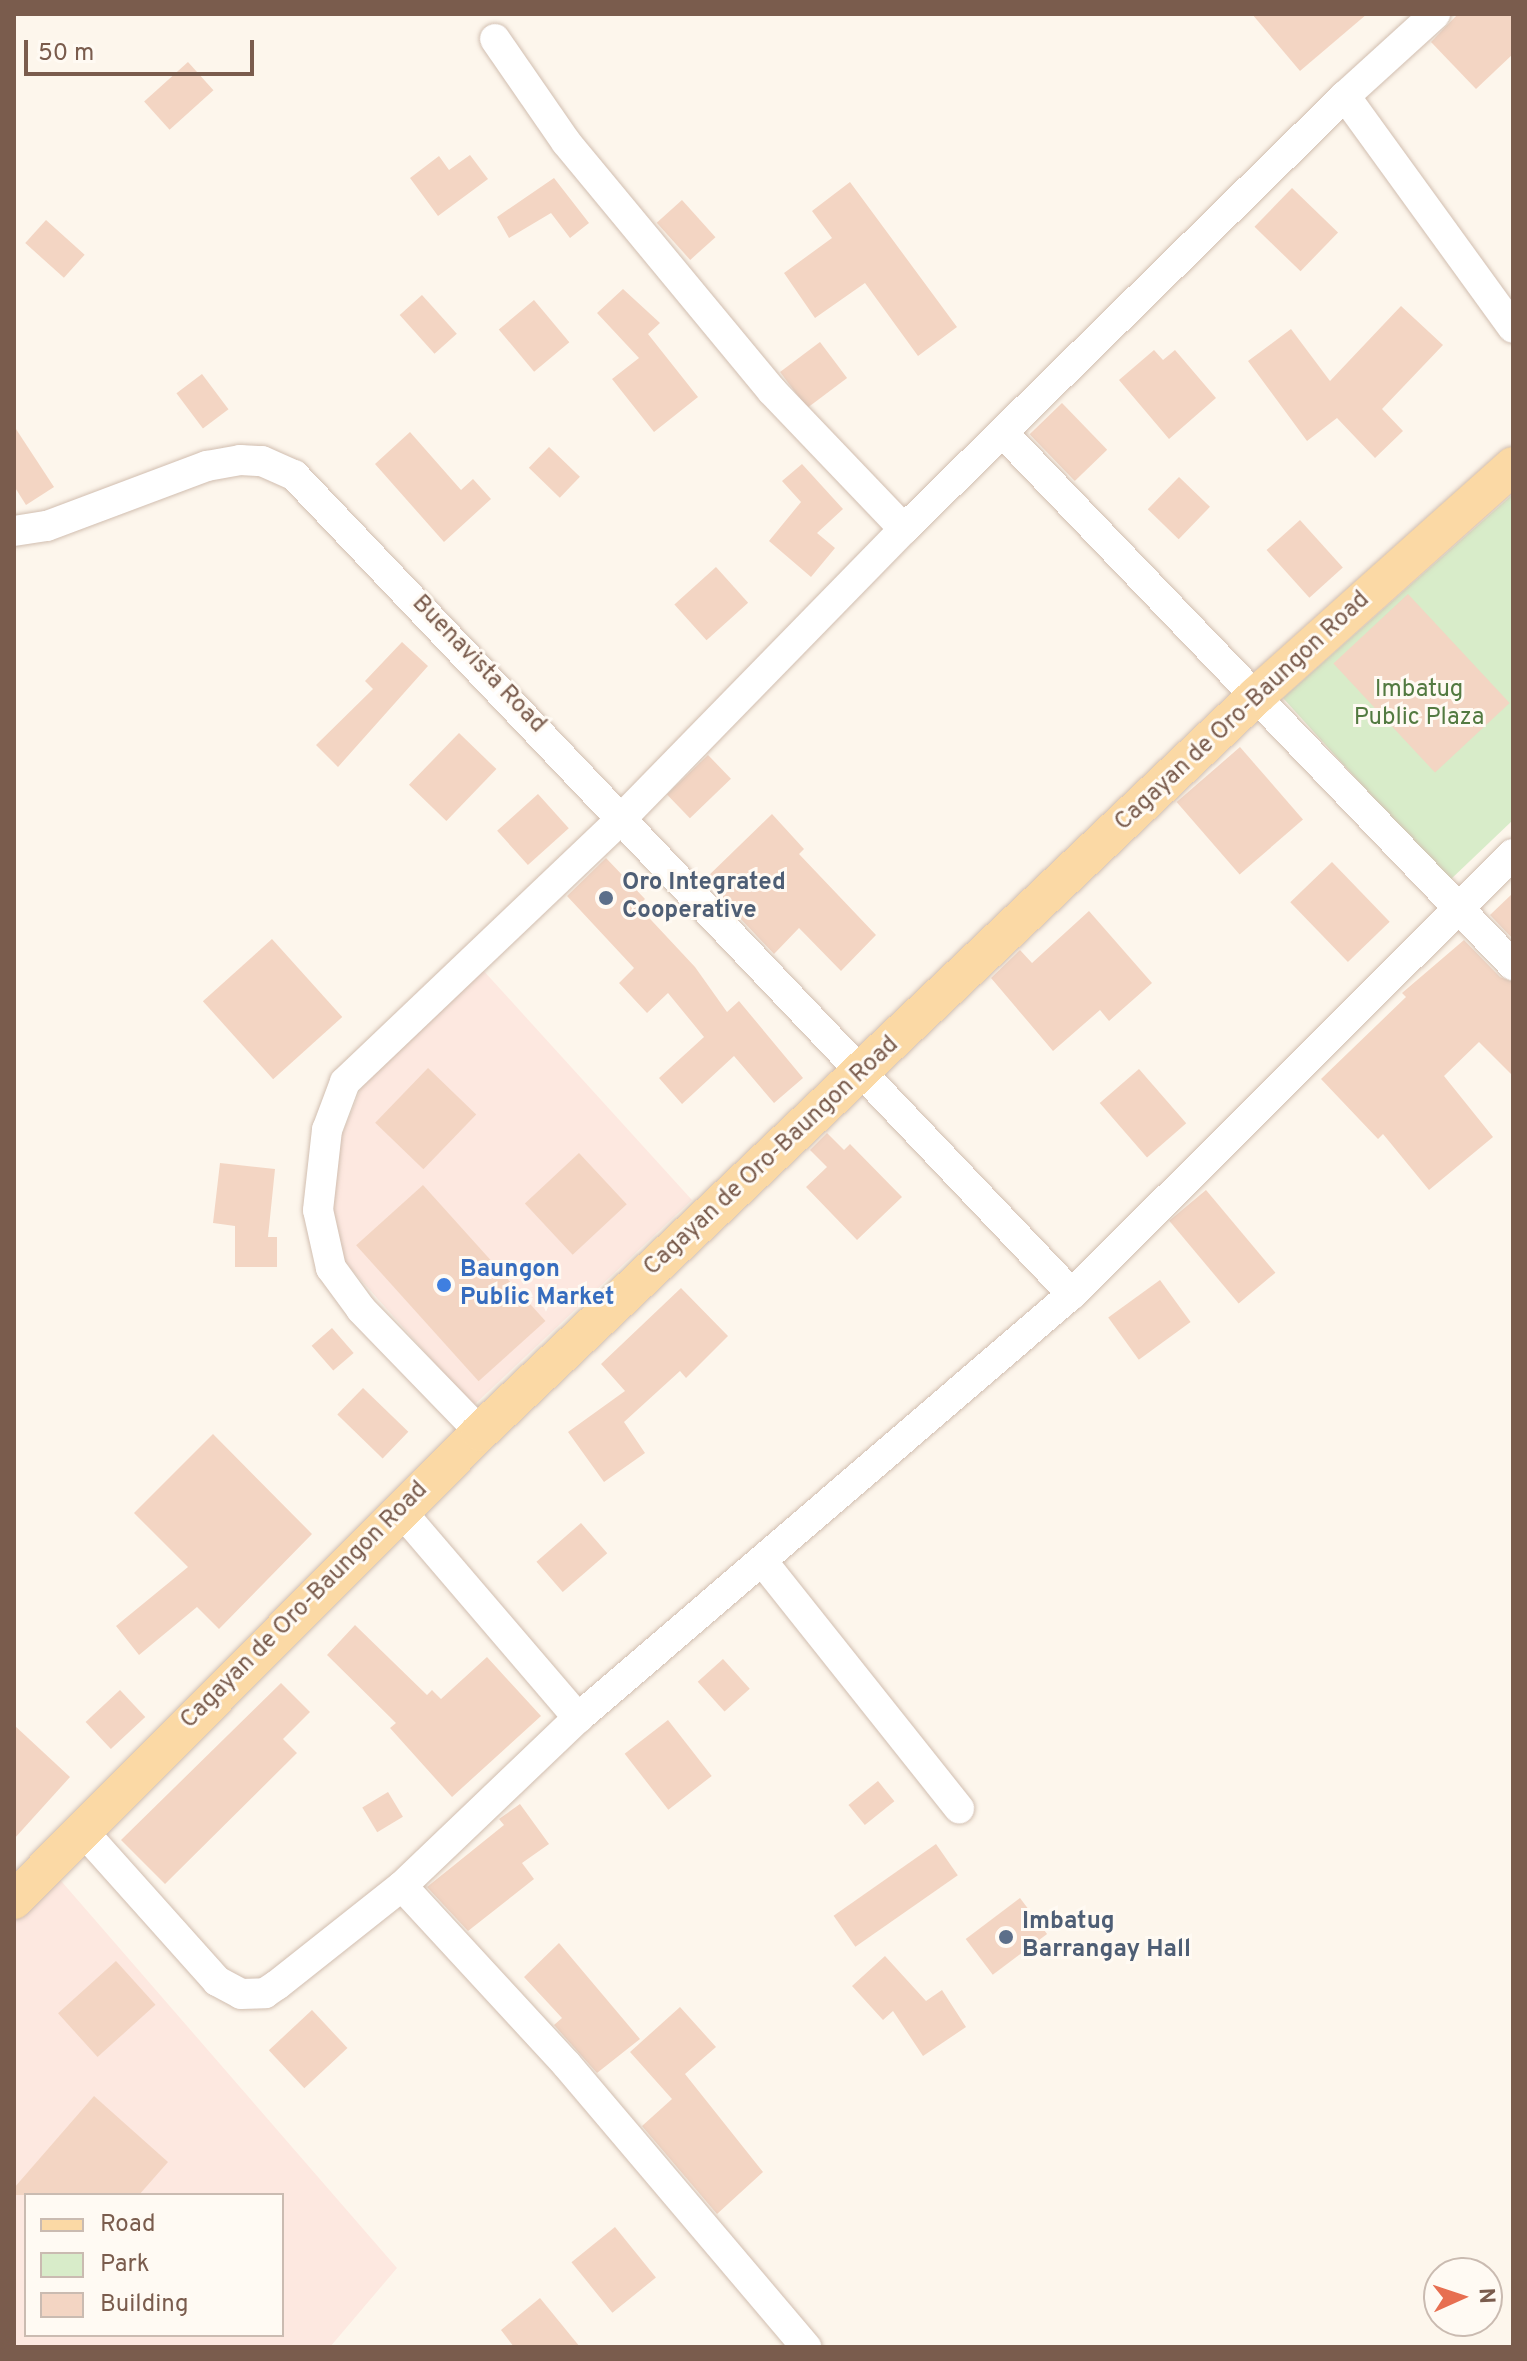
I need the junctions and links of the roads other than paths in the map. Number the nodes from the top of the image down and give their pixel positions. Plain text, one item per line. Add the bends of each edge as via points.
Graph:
1 (1435, 14) edge
2 (495, 39) dead end
3 (1345, 96) junction
4 (1513, 328) edge
5 (1004, 434) junction
6 (1513, 466) edge
7 (904, 529) junction
8 (14, 531) edge
9 (1256, 696) junction
10 (622, 818) junction
11 (1513, 854) edge
12 (1458, 908) junction
13 (1513, 965) edge
14 (860, 1073) junction
15 (1072, 1294) junction
16 (480, 1432) junction
17 (400, 1510) junction
18 (763, 1562) junction
19 (578, 1718) junction
20 (959, 1808) dead end
21 (82, 1830) junction
22 (402, 1886) junction
23 (14, 1900) edge
24 (806, 2347) edge

1 - 3 street
2 - 7 street via 566,142 772,391
3 - 4 street
3 - 5 street
5 - 7 street
5 - 9 street
6 - 9 main road, Cagayan de Oro-Baungon Road
7 - 10 street
8 - 10 street, Buenavista Road via 47,526 218,464 262,461 294,475
9 - 12 street
9 - 14 main road, Cagayan de Oro-Baungon Road
10 - 14 street, Buenavista Road
10 - 16 street via 378,1046 345,1082 327,1130 318,1210 331,1268 361,1309
11 - 12 street
12 - 13 street
12 - 15 street
14 - 15 street, Buenavista Road
14 - 16 main road, Cagayan de Oro-Baungon Road
15 - 18 street
16 - 17 main road, Cagayan de Oro-Baungon Road
17 - 19 street
17 - 21 main road, Cagayan de Oro-Baungon Road
18 - 19 street
18 - 20 street
19 - 22 street
21 - 22 street via 217,1981 241,1994 265,1993 277,1985
21 - 23 main road, Cagayan de Oro-Baungon Road
22 - 24 street via 578,2077

